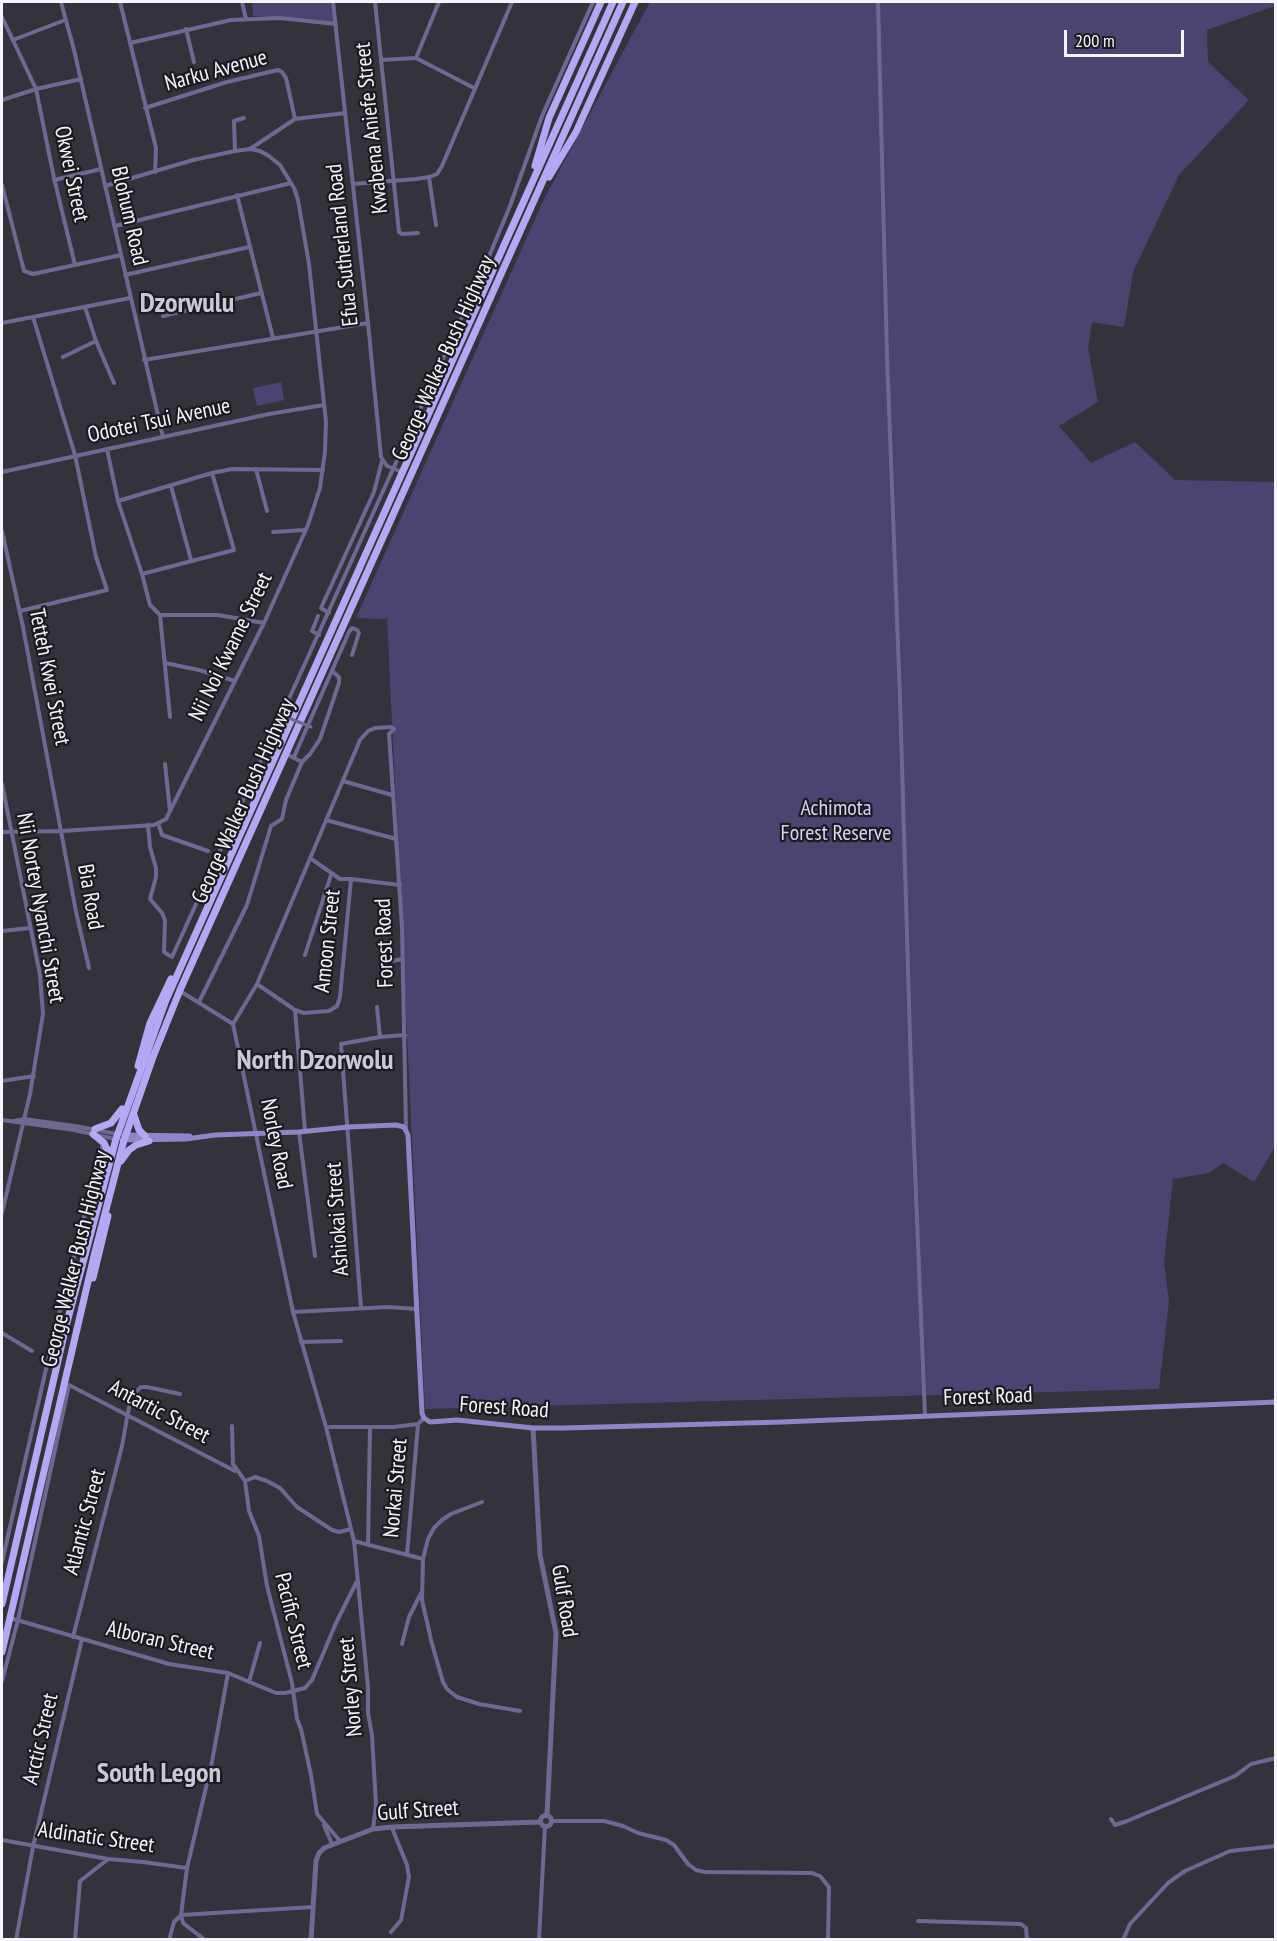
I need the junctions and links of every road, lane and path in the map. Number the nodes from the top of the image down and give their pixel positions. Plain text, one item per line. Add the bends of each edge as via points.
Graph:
1 (61, 2) edge
2 (120, 2) edge
3 (242, 2) edge
4 (333, 2) edge
5 (375, 2) edge
6 (439, 2) edge
7 (512, 2) edge
8 (593, 2) edge
9 (601, 2) edge
10 (613, 2) edge
11 (623, 2) edge
12 (634, 2) edge
13 (879, 2) edge
14 (2, 17) edge
15 (246, 19) junction
16 (65, 20) junction
17 (336, 24) junction
18 (7, 28) junction
19 (186, 29) junction
20 (2, 31) edge
21 (12, 40) junction
22 (130, 43) junction
23 (416, 58) junction
24 (381, 60) junction
25 (194, 62) dead end
26 (81, 79) junction
27 (474, 88) junction
28 (36, 89) junction
29 (2, 100) edge
30 (145, 108) junction
31 (345, 114) junction
32 (244, 118) dead end
33 (295, 119) junction
34 (250, 149) junction
35 (235, 151) junction
36 (101, 170) junction
37 (155, 171) junction
38 (429, 177) junction
39 (54, 180) junction
40 (395, 181) junction
41 (291, 183) junction
42 (531, 183) junction
43 (353, 184) junction
44 (2, 185) edge
45 (105, 186) junction
46 (237, 195) junction
47 (535, 200) junction
48 (436, 225) dead end
49 (115, 226) junction
50 (418, 233) dead end
51 (249, 247) junction
52 (121, 255) junction
53 (75, 265) junction
54 (125, 275) junction
55 (261, 293) junction
56 (130, 298) junction
57 (85, 307) junction
58 (163, 316) dead end
59 (33, 317) junction
60 (368, 322) junction
61 (2, 323) edge
62 (317, 331) junction
63 (273, 338) junction
64 (96, 341) junction
65 (63, 357) dead end
66 (144, 360) junction
67 (114, 383) dead end
68 (324, 405) junction
69 (163, 437) junction
70 (107, 449) junction
71 (75, 455) junction
72 (382, 461) junction
73 (256, 469) junction
74 (394, 469) junction
75 (323, 470) junction
76 (2, 472) edge
77 (212, 473) junction
78 (402, 473) junction
79 (171, 486) junction
80 (118, 501) junction
81 (267, 511) dead end
82 (306, 530) junction
83 (2, 531) edge
84 (273, 532) dead end
85 (4, 553) edge
86 (190, 560) junction
87 (142, 574) junction
88 (336, 574) junction
89 (345, 578) junction
90 (20, 611) junction
91 (329, 613) junction
92 (160, 615) junction
93 (318, 616) dead end
94 (264, 623) junction
95 (319, 636) junction
96 (352, 655) dead end
97 (165, 663) junction
98 (332, 671) junction
99 (235, 681) junction
100 (279, 714) dead end
101 (170, 717) dead end
102 (311, 727) dead end
103 (285, 754) junction
104 (294, 757) junction
105 (302, 762) junction
106 (165, 764) dead end
107 (342, 781) junction
108 (2, 784) edge
109 (392, 795) junction
110 (170, 812) junction
111 (326, 820) junction
112 (158, 823) junction
113 (148, 825) junction
114 (62, 831) junction
115 (2, 832) edge
116 (10, 832) junction
117 (396, 839) junction
118 (208, 851) dead end
119 (310, 858) junction
120 (331, 874) junction
121 (351, 879) junction
122 (400, 885) junction
123 (30, 928) junction
124 (2, 931) edge
125 (305, 955) dead end
126 (403, 959) junction
127 (381, 963) dead end
128 (89, 968) dead end
129 (257, 984) junction
130 (180, 990) junction
131 (199, 1002) junction
132 (377, 1007) dead end
133 (296, 1010) junction
134 (233, 1024) junction
135 (405, 1035) junction
136 (380, 1037) junction
137 (34, 1076) junction
138 (2, 1081) edge
139 (129, 1097) junction
140 (134, 1114) junction
141 (24, 1119) junction
142 (2, 1120) edge
143 (13, 1121) junction
144 (23, 1125) junction
145 (348, 1127) junction
146 (406, 1129) junction
147 (94, 1132) junction
148 (302, 1132) junction
149 (257, 1133) junction
150 (116, 1136) junction
151 (125, 1138) junction
152 (147, 1138) junction
153 (104, 1143) junction
154 (109, 1163) junction
155 (116, 1171) junction
156 (3, 1202) edge
157 (2, 1213) edge
158 (315, 1256) dead end
159 (361, 1308) junction
160 (416, 1309) junction
161 (293, 1312) junction
162 (2, 1334) edge
163 (341, 1341) dead end
164 (301, 1342) junction
165 (32, 1351) dead end
166 (66, 1384) junction
167 (180, 1394) dead end
168 (1275, 1402) edge
169 (129, 1415) junction
170 (925, 1416) junction
171 (424, 1418) junction
172 (418, 1424) junction
173 (232, 1426) dead end
174 (326, 1427) junction
175 (370, 1428) junction
176 (533, 1428) junction
177 (239, 1473) junction
178 (245, 1481) junction
179 (482, 1502) dead end
180 (351, 1529) junction
181 (354, 1541) junction
182 (368, 1545) junction
183 (407, 1555) junction
184 (423, 1558) junction
185 (2, 1562) edge
186 (357, 1579) junction
187 (422, 1592) junction
188 (2, 1604) edge
189 (9, 1618) junction
190 (18, 1620) junction
191 (73, 1636) junction
192 (82, 1639) junction
193 (260, 1643) dead end
194 (402, 1644) dead end
195 (2, 1652) edge
196 (228, 1673) junction
197 (2, 1681) edge
198 (249, 1682) junction
199 (293, 1692) junction
200 (520, 1711) dead end
201 (1275, 1758) edge
202 (547, 1815) junction
203 (1111, 1819) dead end
204 (552, 1821) junction
205 (543, 1824) junction
206 (324, 1825) junction
207 (392, 1827) junction
208 (373, 1829) junction
209 (2, 1840) edge
210 (340, 1841) junction
211 (332, 1844) junction
212 (1275, 1846) edge
213 (33, 1847) junction
214 (108, 1859) junction
215 (187, 1868) junction
216 (313, 1907) junction
217 (181, 1915) junction
218 (918, 1921) dead end
219 (391, 1932) dead end
220 (16, 1940) edge
221 (75, 1940) edge
222 (169, 1940) edge
223 (205, 1940) edge
224 (311, 1940) edge
225 (538, 1940) edge
226 (828, 1940) edge
227 (1027, 1940) edge
228 (1123, 1940) edge

1 - 16 street, Blohum Road
2 - 22 street
3 - 15 street
4 - 17 street, Efua Sutherland Road
5 - 24 street, Kwabena Aniefe Street
6 - 23 street
7 - 27 street
8 - 74 street via 542,116 500,233
9 - 42 highway via 549,118
10 - 42 highway, George Walker Bush Highway
11 - 47 highway, George Walker Bush Highway
12 - 47 highway via 576,132
13 - 170 street via 888,396
14 - 18 street, Okwei Street
15 - 17 street via 284,18
15 - 19 street
16 - 21 street
16 - 26 street, Blohum Road
17 - 31 street, Efua Sutherland Road
18 - 20 street
18 - 21 street, Okwei Street
19 - 22 street
19 - 25 street
21 - 28 street, Okwei Street
22 - 30 street
23 - 24 street
23 - 27 street
24 - 40 street, Kwabena Aniefe Street
26 - 28 street
26 - 36 street, Blohum Road
27 - 38 street via 440,170
28 - 29 street
28 - 39 street, Okwei Street
30 - 33 street, Narku Avenue via 278,70 286,78
30 - 37 street via 156,148
31 - 33 street
31 - 43 street, Efua Sutherland Road
32 - 35 street via 234,121
33 - 34 street
34 - 35 street
34 - 41 street via 280,165
35 - 37 street
36 - 39 street
36 - 45 street, Blohum Road
37 - 45 street
38 - 40 street
38 - 48 street
39 - 53 street, Okwei Street
40 - 43 street
40 - 50 street, Kwabena Aniefe Street via 399,232
41 - 46 street
41 - 62 street, Nii Noi Kwame Street via 298,200
42 - 78 highway, George Walker Bush Highway
43 - 60 street, Efua Sutherland Road
44 - 53 street via 24,271 33,274
45 - 49 street, Blohum Road
46 - 49 street
46 - 51 street
47 - 103 highway, George Walker Bush Highway
49 - 52 street, Blohum Road
51 - 54 street
51 - 55 street
52 - 53 street
52 - 54 street, Blohum Road
54 - 56 street, Blohum Road
55 - 58 street
55 - 63 street
56 - 57 street
56 - 66 street, Blohum Road
57 - 59 street
57 - 64 street
59 - 61 street
59 - 71 street
60 - 62 street
60 - 72 street, Efua Sutherland Road
62 - 63 street
62 - 68 street, Nii Noi Kwame Street
63 - 66 street
64 - 65 street
64 - 67 street
66 - 69 street, Blohum Road
68 - 69 street, Odotei Tsui Avenue
68 - 75 street, Nii Noi Kwame Street via 327,435
69 - 70 street, Odotei Tsui Avenue
70 - 71 street, Odotei Tsui Avenue
70 - 80 street
71 - 76 street, Odotei Tsui Avenue
71 - 90 street via 96,557 107,590
72 - 74 street
72 - 88 street via 374,492
73 - 75 street
73 - 77 street
73 - 81 street
74 - 78 street
74 - 89 street
75 - 82 street, Nii Noi Kwame Street
77 - 79 street
77 - 86 street via 234,549
78 - 139 highway, George Walker Bush Highway via 181,964 166,986 150,1023
79 - 80 street
79 - 86 street
80 - 87 street
82 - 84 street
82 - 94 street, Nii Noi Kwame Street
83 - 85 street, Tetteh Kwei Street
85 - 90 street, Tetteh Kwei Street
86 - 87 street
87 - 92 street via 150,604
88 - 89 street
88 - 91 street via 321,608
89 - 91 street
90 - 114 street, Tetteh Kwei Street
91 - 95 street
92 - 94 street via 218,615
92 - 97 street
93 - 95 street via 312,631
94 - 99 street, Nii Noi Kwame Street
95 - 113 street via 172,957 164,952 162,912 150,899 156,877
96 - 98 street via 359,633 354,628 350,629
97 - 99 street
97 - 101 street
98 - 104 street
98 - 105 street via 339,677 339,683 326,723 320,739
99 - 110 street, Nii Noi Kwame Street
100 - 102 street, bridge
103 - 104 street
103 - 130 highway, George Walker Bush Highway
104 - 105 street
105 - 131 street via 286,800 284,816 273,824 266,840 247,904
106 - 110 street
107 - 109 street
107 - 109 street, Forest Road via 363,735 381,726 394,729 390,734
107 - 111 street
108 - 116 street, Nii Nortey Nyanchi Street
109 - 117 street, Forest Road
110 - 112 street, Nii Noi Kwame Street
111 - 117 street
111 - 119 street
112 - 113 street
112 - 118 street via 162,835
113 - 114 street
114 - 116 street
114 - 128 street, Bia Road
115 - 116 street
116 - 123 street, Nii Nortey Nyanchi Street
117 - 122 street, Forest Road
119 - 120 street
119 - 129 street
120 - 121 street
120 - 125 street
121 - 122 street
121 - 133 street, Amoon Street via 337,1006 312,1014
122 - 126 street, Forest Road
123 - 124 street
123 - 137 street, Nii Nortey Nyanchi Street via 43,1014
126 - 127 street
126 - 135 street, Forest Road
129 - 133 street
129 - 134 street
130 - 131 street
130 - 140 highway, George Walker Bush Highway
131 - 134 street
132 - 136 street
133 - 148 street
134 - 149 street, Norley Road
135 - 136 street
135 - 146 street, Forest Road
136 - 145 street, Ashiokai Street via 341,1044
137 - 138 street
137 - 141 street, Nii Nortey Nyanchi Street
139 - 147 highway via 111,1123
139 - 150 highway, George Walker Bush Highway
140 - 151 highway, George Walker Bush Highway
140 - 152 highway via 139,1130
141 - 143 street
141 - 144 street, Nii Nortey Nyanchi Street
141 - 147 street
142 - 143 street
143 - 144 street
144 - 147 street
144 - 156 street, Nii Nortey Nyanchi Street
145 - 146 main road via 396,1125
145 - 148 main road
145 - 159 street, Ashiokai Street
146 - 160 main road, Forest Road
147 - 150 street
147 - 153 highway
148 - 149 main road
148 - 158 street
149 - 152 main road
149 - 161 street, Norley Road
150 - 151 main road
150 - 154 highway, George Walker Bush Highway
151 - 152 main road
151 - 155 highway, George Walker Bush Highway
152 - 155 highway via 129,1150
153 - 154 highway
153 - 185 street via 54,1334
154 - 188 highway, George Walker Bush Highway via 66,1326
155 - 166 highway, George Walker Bush Highway via 106,1228 81,1308
156 - 157 street, Nii Nortey Nyanchi Street
159 - 160 street
159 - 161 street
160 - 171 main road, Forest Road
161 - 164 street, Norley Road
162 - 165 street
163 - 164 street
164 - 174 street, Norley Road
166 - 169 street, Antartic Street
166 - 189 highway, George Walker Bush Highway
166 - 190 street
167 - 169 street, Atlantic Street via 141,1387 131,1396
168 - 170 main road, Forest Road
169 - 177 street, Antartic Street
169 - 191 street, Atlantic Street
170 - 176 main road, Forest Road
171 - 172 street
171 - 176 main road, Forest Road via 430,1422 457,1420
172 - 175 street
172 - 183 street, Norkai Street
173 - 177 street, Pacific Street via 233,1464
174 - 175 street
174 - 180 street, Norley Road
175 - 182 street
176 - 202 street, Gulf Road via 540,1555 556,1633
177 - 178 street, Pacific Street
178 - 180 street via 255,1477 267,1480 297,1507 332,1530
178 - 199 street, Pacific Street
179 - 184 street via 442,1520 428,1539
180 - 181 street, Norley Road
181 - 182 street
181 - 186 street, Norley Street
182 - 183 street
183 - 184 street
184 - 187 street
186 - 199 street via 312,1680 305,1688
186 - 208 street, Norley Street via 372,1735 376,1805
187 - 194 street via 409,1617
187 - 200 street via 432,1644 447,1689 479,1704
189 - 190 street, Alboran Street
189 - 195 highway, George Walker Bush Highway
190 - 191 street, Alboran Street
190 - 197 street
191 - 192 street, Alboran Street
192 - 196 street, Alboran Street via 169,1664
192 - 213 street, Arctic Street
193 - 198 street
196 - 198 street, Alboran Street
196 - 215 street
198 - 199 street, Alboran Street via 276,1693
199 - 206 street, Pacific Street via 317,1814
201 - 203 street via 1251,1764 1235,1776 1127,1821 1116,1825
202 - 204 street
202 - 205 street via 542,1817
204 - 205 street via 550,1825
204 - 226 street via 604,1821 666,1839 688,1864 705,1872 820,1876 829,1887
205 - 207 street, Gulf Street
205 - 225 street
206 - 210 street, Pacific Street
206 - 211 street, Pacific Street
207 - 208 street, Gulf Street
207 - 219 street via 409,1877 400,1920
208 - 210 street, Gulf Street
209 - 213 street, Aldinatic Street
210 - 211 street, Gulf Street
211 - 216 street via 317,1856
212 - 228 street via 1230,1851 1185,1870 1130,1924
213 - 214 street, Aldinatic Street
213 - 220 street
214 - 215 street, Aldinatic Street
214 - 221 street via 80,1881
215 - 217 street
216 - 217 street
216 - 224 street
217 - 222 street via 174,1922
217 - 223 street via 183,1923
218 - 227 street via 1021,1924 1026,1928

